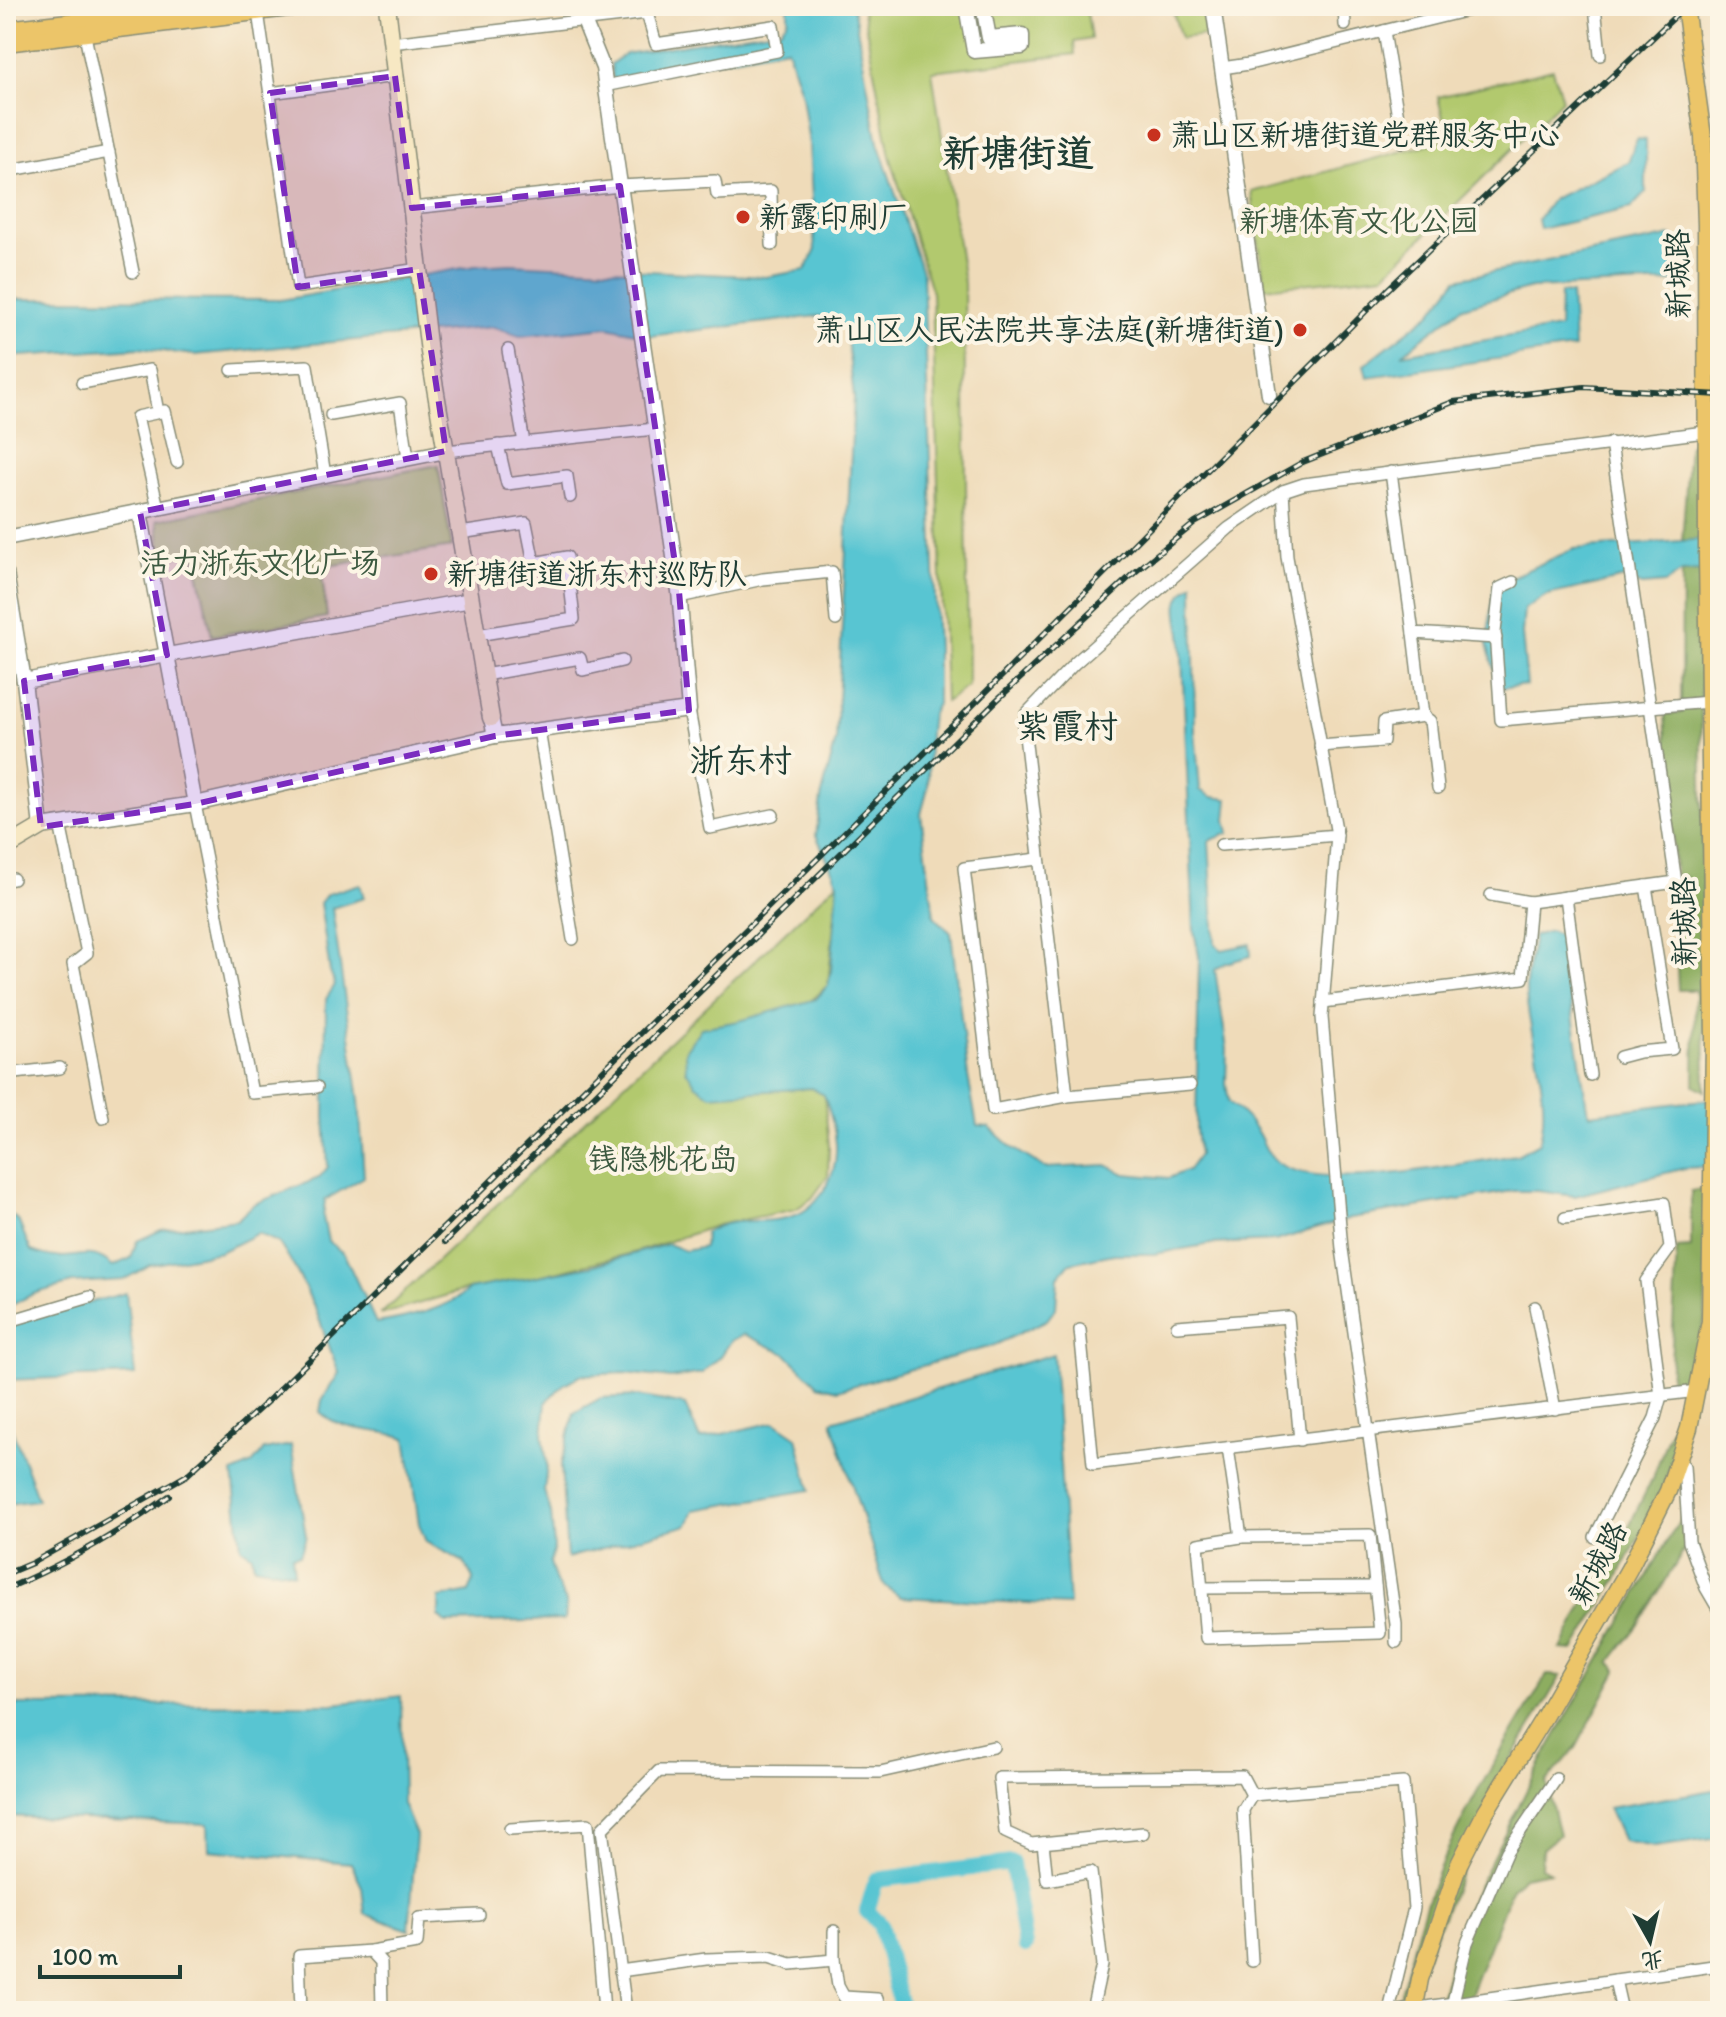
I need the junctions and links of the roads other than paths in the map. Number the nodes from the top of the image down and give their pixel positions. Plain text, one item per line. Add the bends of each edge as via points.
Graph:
1 (211, 6) edge
2 (305, 6) edge
3 (387, 6) edge
4 (966, 6) edge
5 (983, 6) edge
6 (1213, 6) edge
7 (1344, 6) edge
8 (1485, 6) edge
9 (1595, 6) edge
10 (1685, 6) edge
11 (1692, 6) edge
12 (258, 12) junction
13 (581, 13) edge
14 (1345, 25) dead end
15 (6, 29) edge
16 (1384, 31) junction
17 (85, 35) junction
18 (6, 43) edge
19 (391, 43) junction
20 (1600, 55) dead end
21 (1222, 68) junction
22 (395, 76) junction
23 (605, 86) junction
24 (270, 93) junction
25 (1402, 142) dead end
26 (109, 152) junction
27 (6, 171) edge
28 (620, 186) junction
29 (412, 208) junction
30 (1716, 212) edge
31 (772, 245) dead end
32 (419, 269) junction
33 (133, 272) dead end
34 (508, 350) dead end
35 (232, 370) dead end
36 (82, 383) dead end
37 (1269, 395) dead end
38 (158, 412) junction
39 (331, 415) dead end
40 (655, 429) junction
41 (1714, 430) edge
42 (524, 443) junction
43 (1611, 443) junction
44 (498, 445) junction
45 (446, 451) junction
46 (408, 458) junction
47 (177, 462) dead end
48 (1391, 472) junction
49 (325, 475) junction
50 (1283, 491) junction
51 (570, 497) dead end
52 (158, 508) junction
53 (140, 512) junction
54 (460, 533) junction
55 (6, 538) edge
56 (6, 573) edge
57 (1513, 582) dead end
58 (679, 597) junction
59 (471, 600) junction
60 (836, 620) dead end
61 (1413, 633) junction
62 (477, 635) junction
63 (1496, 638) junction
64 (167, 655) junction
65 (622, 661) dead end
66 (484, 675) junction
67 (24, 681) junction
68 (1715, 700) edge
69 (1650, 708) junction
70 (689, 710) junction
71 (1423, 716) junction
72 (491, 718) joint
73 (539, 730) junction
74 (495, 736) junction
75 (1320, 746) junction
76 (1438, 788) dead end
77 (195, 804) junction
78 (773, 815) dead end
79 (60, 824) junction
80 (41, 827) junction
81 (1337, 835) junction
82 (6, 844) edge
83 (1221, 845) dead end
84 (1038, 859) junction
85 (1720, 876) edge
86 (1646, 886) junction
87 (1491, 895) dead end
88 (1566, 897) junction
89 (1530, 902) junction
90 (1720, 910) edge
91 (573, 939) dead end
92 (1323, 1002) junction
93 (1717, 1044) edge
94 (1620, 1057) dead end
95 (60, 1068) dead end
96 (6, 1074) edge
97 (1590, 1075) dead end
98 (1190, 1085) dead end
99 (317, 1087) dead end
100 (1067, 1096) junction
101 (103, 1118) dead end
102 (1565, 1218) dead end
103 (1720, 1221) edge
104 (90, 1297) dead end
105 (1535, 1307) dead end
106 (6, 1322) edge
107 (1177, 1326) dead end
108 (1080, 1330) dead end
109 (1697, 1391) junction
110 (1661, 1396) junction
111 (1555, 1409) junction
112 (1368, 1432) junction
113 (1300, 1440) junction
114 (1228, 1448) junction
115 (1684, 1466) junction
116 (1241, 1537) junction
117 (1595, 1537) dead end
118 (1375, 1587) junction
119 (1202, 1588) junction
120 (1720, 1612) edge
121 (1396, 1642) dead end
122 (993, 1747) dead end
123 (1556, 1779) dead end
124 (1252, 1795) junction
125 (510, 1829) dead end
126 (1143, 1833) dead end
127 (1043, 1843) junction
128 (479, 1915) dead end
129 (834, 1931) dead end
130 (371, 1951) junction
131 (834, 1960) junction
132 (1252, 1961) dead end
133 (1720, 1965) edge
134 (620, 1971) junction
135 (1615, 1980) junction
136 (1454, 2006) edge
137 (1414, 2010) edge
138 (301, 2011) edge
139 (382, 2011) edge
140 (599, 2011) edge
141 (626, 2011) edge
142 (880, 2011) edge
143 (1095, 2011) edge
144 (1389, 2011) edge
145 (1622, 2011) edge

1 - 15 main road
2 - 12 main road
3 - 19 main road
4 - 5 street via 974,51 1022,47 1022,35 989,38
6 - 21 street
7 - 14 street
8 - 16 street
9 - 20 street
10 - 41 main road, 新城路 via 1703,137
11 - 30 main road, 新城路
12 - 17 main road
12 - 24 street
13 - 19 street
13 - 23 street
13 - 23 street via 647,13 656,44 773,26 777,51
16 - 21 street
16 - 25 street
17 - 18 main road
17 - 26 street
19 - 22 main road
21 - 37 street
22 - 24 street
22 - 29 main road
23 - 28 street
24 - 32 street via 298,287
26 - 27 street
26 - 33 street
28 - 29 street
28 - 31 street via 715,181 717,194 771,191
28 - 40 street
29 - 32 main road
30 - 41 main road, 新城路
32 - 45 main road
34 - 42 street
35 - 49 street via 307,366
36 - 38 street via 150,370
38 - 47 street via 165,411
38 - 52 street via 137,417
39 - 46 street via 400,403
40 - 42 street
40 - 58 street
41 - 43 street
41 - 68 main road, 新城路
42 - 44 street
43 - 48 street
43 - 69 street
44 - 45 street
44 - 51 street via 507,484 567,476
45 - 46 street
45 - 54 main road
46 - 49 street
48 - 50 street
48 - 61 street
49 - 52 street
50 - 75 street via 1287,557
50 - 84 street via 1229,528 1075,663 1026,714
52 - 53 street
53 - 55 street
53 - 64 street
54 - 59 main road
54 - 62 street via 526,523 534,563 567,557 574,619
56 - 67 street
57 - 63 street via 1500,588
58 - 60 street via 763,579 832,572
58 - 70 street
59 - 62 main road
59 - 64 street
61 - 63 street
61 - 71 street
62 - 66 main road
63 - 69 street via 1501,720
64 - 67 street
64 - 77 street
65 - 66 street via 583,670 580,658
66 - 72 main road
67 - 80 street
68 - 69 street
68 - 85 main road, 新城路
68 - 93 main road, 新城路
69 - 86 street via 1676,882
70 - 73 street
70 - 78 street via 710,828
71 - 75 street via 1384,722 1383,741
71 - 76 street via 1430,721
72 - 74 street
73 - 74 street
73 - 91 street
74 - 77 street
75 - 81 street
77 - 79 street
77 - 99 street via 252,1093
79 - 80 street
79 - 101 street via 87,953 73,964
80 - 82 main road
81 - 83 street
81 - 92 street
84 - 100 street
84 - 100 street via 964,868 993,1110
85 - 90 main road, 新城路
86 - 88 street
86 - 94 street via 1672,1049
87 - 89 street
88 - 89 street
88 - 97 street
89 - 92 street via 1523,978
92 - 112 street via 1342,1249
93 - 109 main road, 新城路 via 1710,1321
95 - 96 street
98 - 100 street
102 - 110 street via 1664,1203 1670,1248 1646,1281
103 - 115 main road, 新城路 via 1718,1321 1697,1430
104 - 106 street
105 - 111 street
107 - 113 street via 1288,1317
108 - 114 street via 1093,1464
109 - 110 street
109 - 137 main road, 新城路 via 1668,1491 1642,1543 1459,1864
110 - 111 street
110 - 117 street
111 - 112 street
112 - 113 street
112 - 121 street
113 - 114 street
114 - 116 street
115 - 120 street via 1689,1542
115 - 137 main road, 新城路 via 1635,1573 1472,1854
116 - 118 street via 1370,1535
116 - 119 street via 1198,1544
118 - 119 street
118 - 119 street via 1380,1633 1206,1638
122 - 134 street via 880,1772 659,1771 602,1829
123 - 136 street via 1507,1851 1467,1943
124 - 127 street via 1242,1776 999,1778 1005,1832 1031,1844
124 - 132 street via 1243,1810
124 - 144 street via 1403,1783 1414,1908
125 - 140 street via 588,1824 604,2010
126 - 127 street
127 - 143 street via 1047,1880 1091,1872 1102,1965
128 - 130 street via 419,1918 417,1943
129 - 131 street
130 - 138 street via 299,1956
130 - 139 street via 381,1962
131 - 134 street via 791,1964 769,1957 706,1959
131 - 142 street via 844,1997 877,1999
133 - 135 street
134 - 141 street
135 - 136 street
135 - 145 street
136 - 137 street

